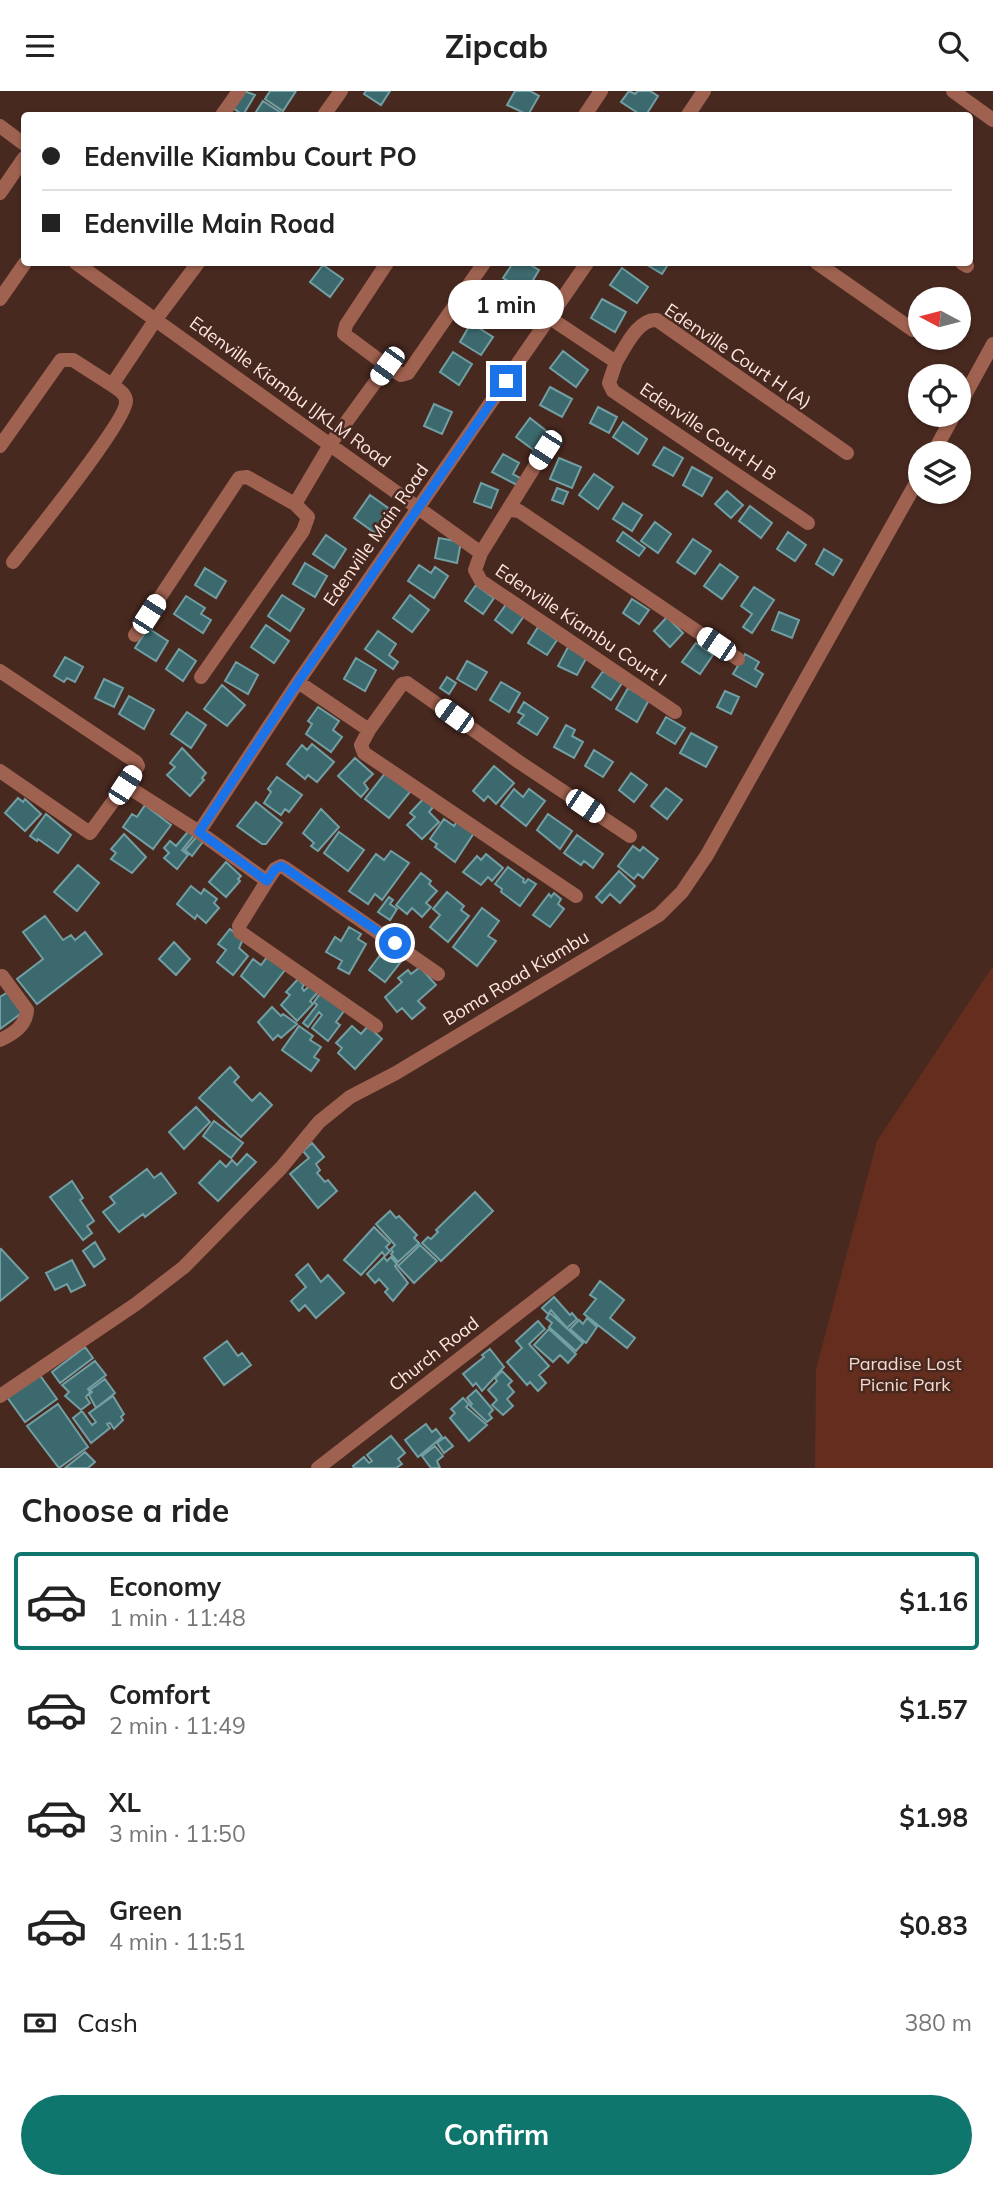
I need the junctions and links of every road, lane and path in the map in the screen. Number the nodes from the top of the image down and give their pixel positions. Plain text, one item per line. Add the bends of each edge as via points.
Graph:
1 (239, 91) edge
2 (341, 91) edge
3 (601, 91) edge
4 (704, 91) edge
5 (953, 91) edge
6 (224, 112) edge
7 (326, 112) edge
8 (586, 112) edge
9 (690, 112) edge
10 (993, 120) edge
11 (0, 125) edge
12 (21, 141) edge
13 (21, 162) edge
14 (0, 193) edge
15 (23, 266) edge
16 (80, 266) edge
17 (196, 266) edge
18 (385, 266) edge
19 (482, 266) edge
20 (585, 266) edge
21 (821, 266) edge
22 (0, 299) edge
23 (550, 318) junction
24 (156, 319) junction
25 (908, 327) edge
26 (993, 344) edge
27 (616, 362) junction
28 (387, 366) junction
29 (971, 384) edge
30 (112, 386) junction
31 (331, 443) junction
32 (0, 446) edge
33 (545, 450) dead end
34 (848, 453) dead end
35 (908, 497) edge
36 (295, 504) junction
37 (417, 508) junction
38 (510, 510) junction
39 (807, 523) dead end
40 (481, 553) junction
41 (13, 562) dead end
42 (135, 635) dead end
43 (738, 659) dead end
44 (0, 671) edge
45 (201, 677) dead end
46 (298, 682) junction
47 (676, 712) dead end
48 (369, 730) junction
49 (0, 771) edge
50 (125, 785) junction
51 (199, 832) junction
52 (630, 836) dead end
53 (267, 881) junction
54 (576, 896) dead end
55 (438, 974) dead end
56 (2, 976) dead end
57 (376, 1026) dead end
58 (0, 1040) edge
59 (573, 1271) dead end
60 (0, 1396) edge
61 (318, 1468) edge

1 - 6 street
2 - 7 street
3 - 8 street
4 - 9 street
5 - 10 street
11 - 12 street
13 - 14 street
15 - 22 street
16 - 24 street, Edenville Kiambu IJKLM Road
17 - 24 street
18 - 28 street via 344,330 345,337
19 - 28 street via 408,373 401,375
20 - 23 street, Edenville Main Road
21 - 25 street
23 - 27 street
23 - 37 street, Edenville Main Road
24 - 30 street
24 - 31 street, Edenville Kiambu IJKLM Road
26 - 29 street
27 - 34 street, Edenville Court H (A) via 642,323 656,320
27 - 39 street, Edenville Court H B via 609,383 613,391
28 - 31 street
30 - 32 street via 73,360 61,360
30 - 41 street via 124,394 124,411
31 - 36 street
31 - 37 street, Edenville Kiambu IJKLM Road
33 - 38 street, Edenville Kiambu Court I
35 - 60 street, Boma Road Kiambu via 707,855 671,904 350,1097 319,1122 281,1168 184,1267
36 - 42 street via 247,477 239,478
36 - 45 street via 308,523
37 - 40 street, Edenville Kiambu IJKLM Road
37 - 46 street, Edenville Main Road
38 - 40 street, Edenville Kiambu Court I
38 - 43 street via 519,511
40 - 47 street, Edenville Kiambu Court I via 475,570 481,581
44 - 50 street via 136,762
46 - 48 street
46 - 51 street, Edenville Main Road
48 - 52 street via 407,683
48 - 54 street via 362,745 364,753
49 - 50 street via 90,833
50 - 51 street
51 - 53 street
53 - 55 street via 275,869 285,868
53 - 57 street via 239,926 240,932
56 - 58 street via 27,1010 23,1024
59 - 61 street, Church Road

